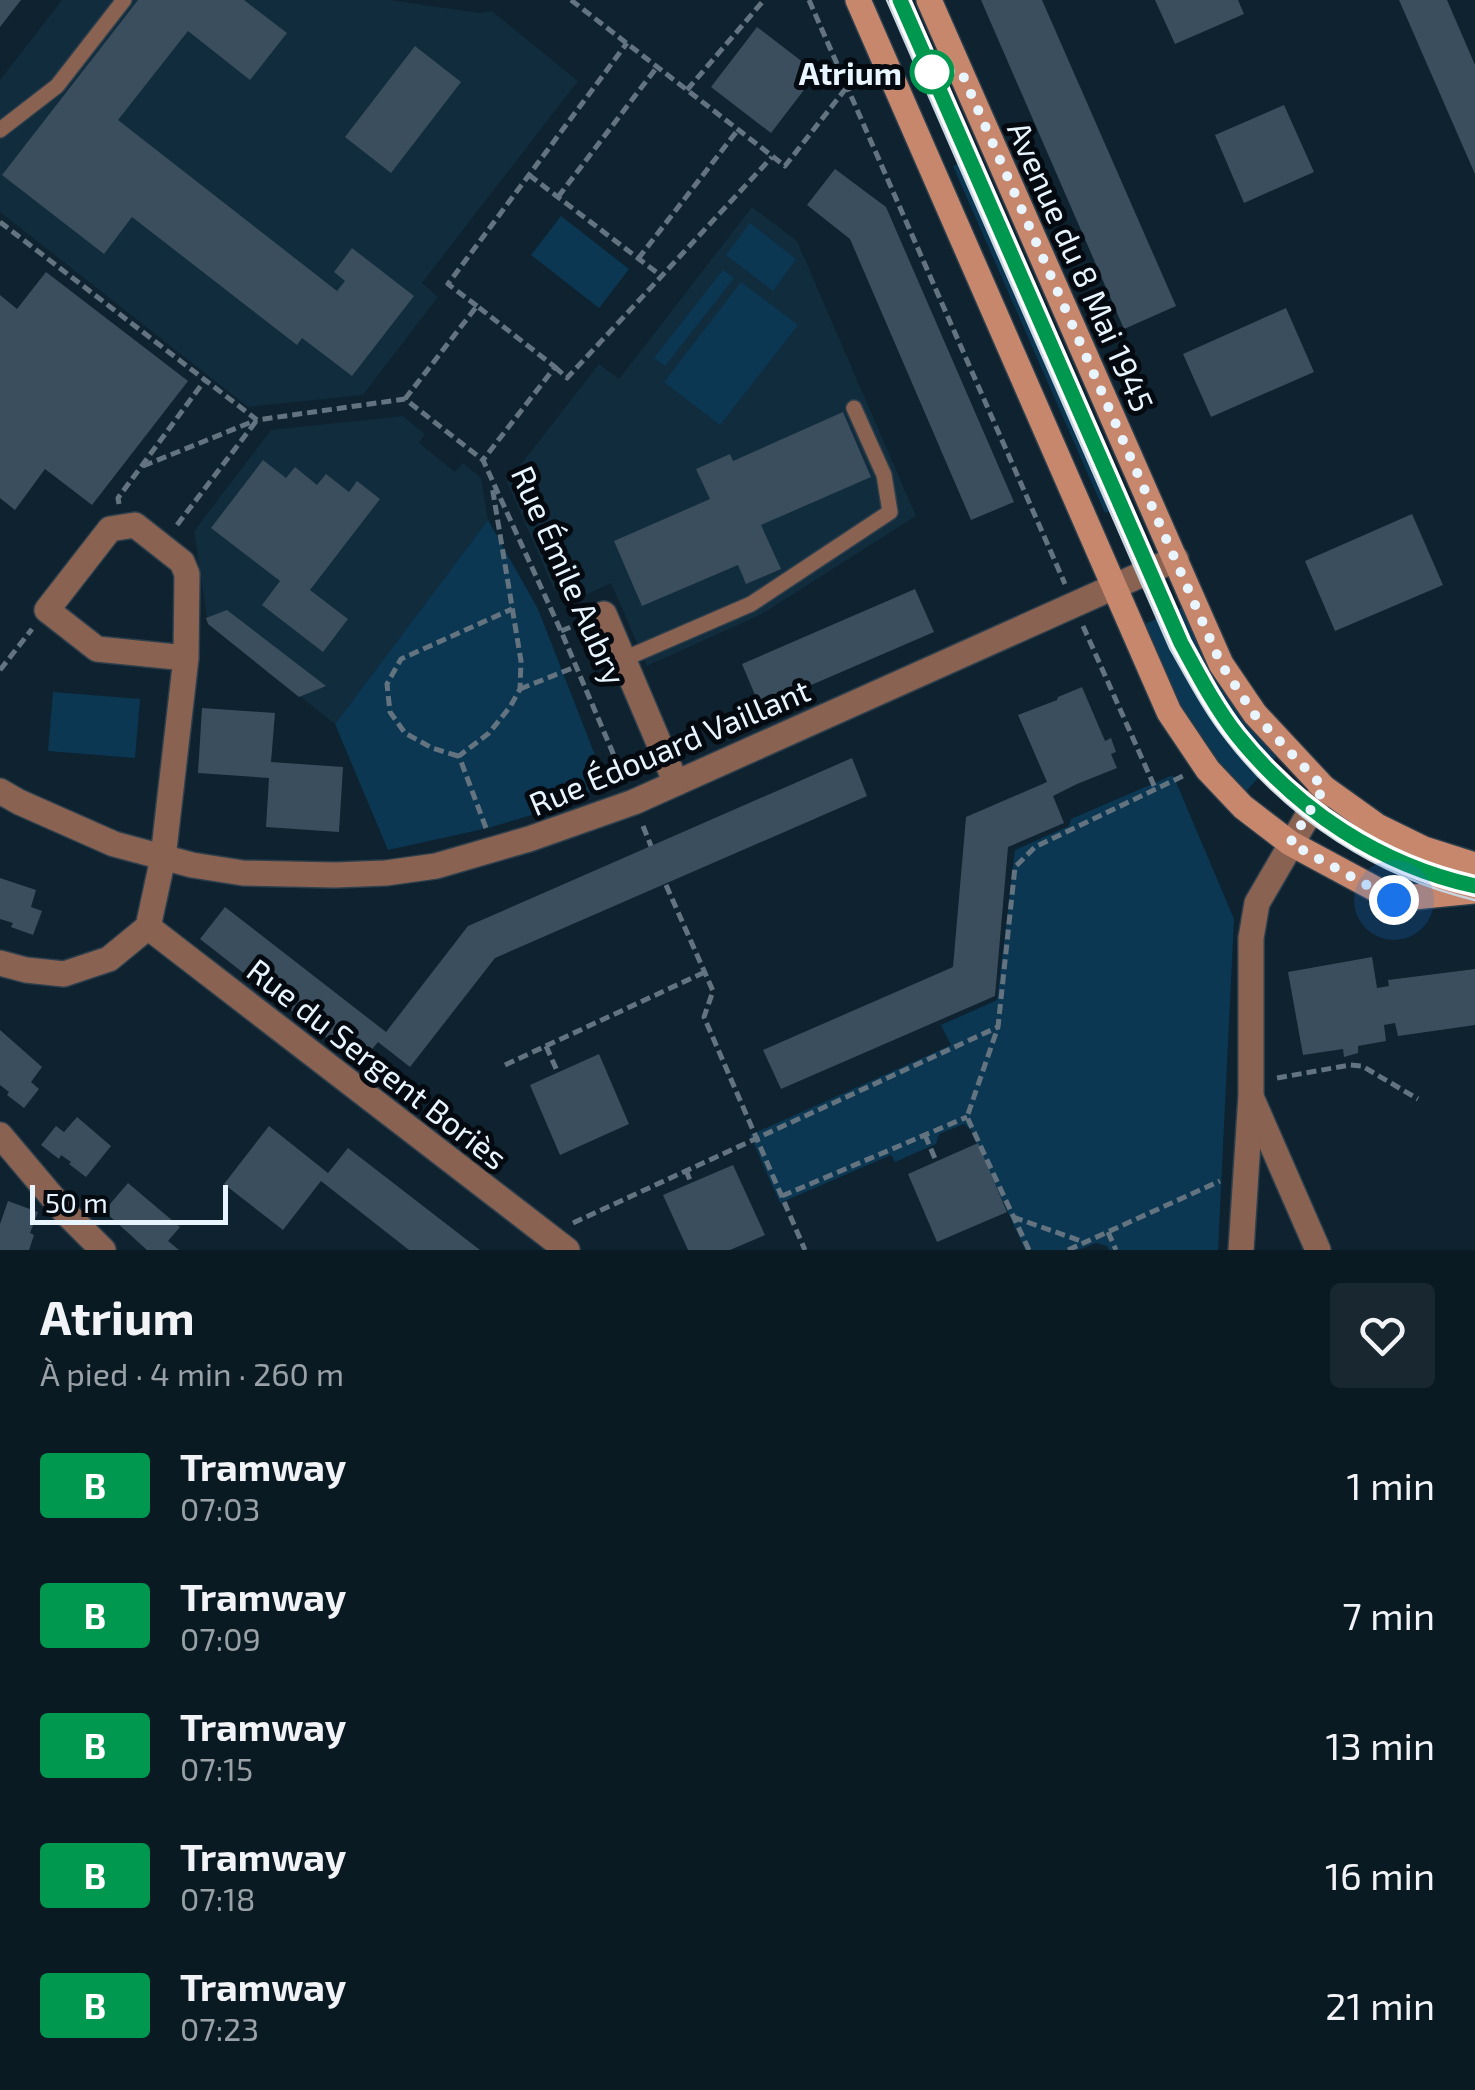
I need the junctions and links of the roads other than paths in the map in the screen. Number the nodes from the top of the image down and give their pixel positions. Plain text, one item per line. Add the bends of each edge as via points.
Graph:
1 (124, 0) edge
2 (858, 0) edge
3 (929, 0) edge
4 (0, 130) edge
5 (854, 408) dead end
6 (1176, 559) junction
7 (1115, 587) junction
8 (604, 614) dead end
9 (186, 658) junction
10 (624, 659) junction
11 (676, 783) junction
12 (1324, 788) junction
13 (0, 790) edge
14 (1290, 843) junction
15 (163, 858) junction
16 (1475, 865) edge
17 (1475, 892) edge
18 (148, 926) junction
19 (0, 963) edge
20 (1250, 1095) junction
21 (0, 1135) edge
22 (558, 1242) edge
23 (103, 1250) edge
24 (1241, 1250) edge
25 (1318, 1250) edge

1 - 4 lane via 58,86
2 - 7 street
3 - 6 street, Avenue du 8 Mai 1945
5 - 10 lane via 884,475 890,512 751,604
6 - 7 street
6 - 12 street, Avenue du 8 Mai 1945 via 1221,664 1254,714
7 - 11 street, Rue Édouard Vaillant
7 - 14 street via 1169,712 1204,766
8 - 10 street, Rue Émile Aubry
9 - 9 street via 182,562 135,526 110,529 46,610 97,649
9 - 15 street
10 - 11 street, Rue Émile Aubry
11 - 15 street, Rue Édouard Vaillant via 436,866 243,874
12 - 14 street
12 - 16 street, Avenue du 8 Mai 1945 via 1377,826
13 - 15 street, Rue Édouard Vaillant via 114,844
14 - 17 street via 1394,900
14 - 20 street via 1257,902 1250,938
15 - 18 street
18 - 19 street via 109,959 64,974
18 - 22 street, Rue du Sergent Boriès
20 - 24 street
20 - 25 street
21 - 23 street

